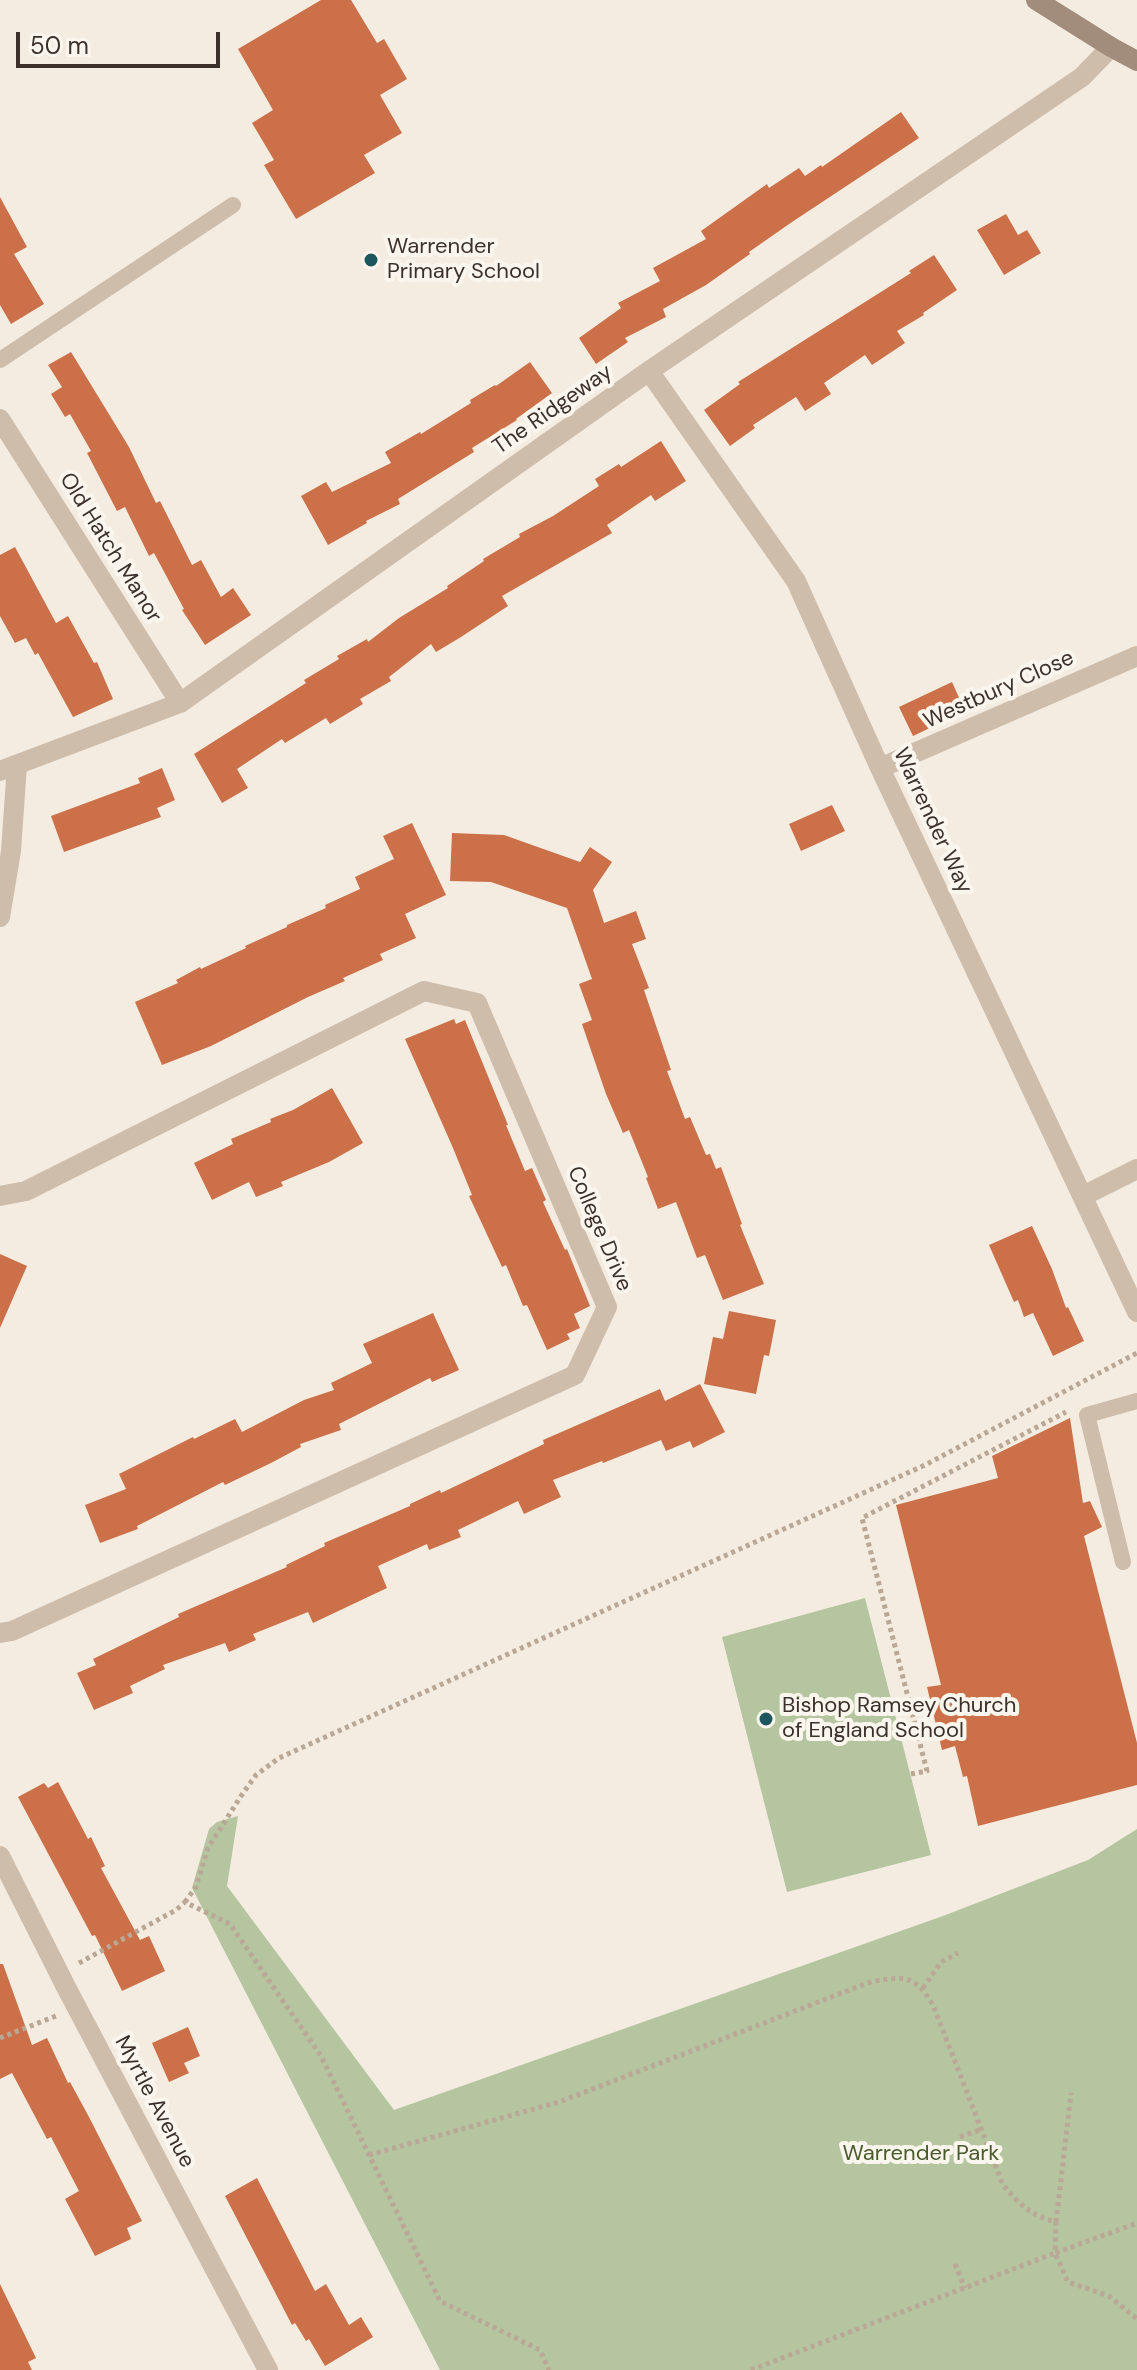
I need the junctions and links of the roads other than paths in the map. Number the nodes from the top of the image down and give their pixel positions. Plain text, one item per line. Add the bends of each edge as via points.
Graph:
1 (1036, 0) edge
2 (1111, 47) junction
3 (1137, 61) edge
4 (233, 205) dead end
5 (0, 360) edge
6 (649, 371) junction
7 (0, 419) edge
8 (1137, 656) edge
9 (180, 703) junction
10 (8, 768) edge
11 (880, 768) junction
12 (0, 917) edge
13 (1137, 1169) edge
14 (0, 1196) edge
15 (1083, 1196) junction
16 (1137, 1312) edge
17 (1137, 1401) edge
18 (1123, 1562) dead end
19 (0, 1633) edge
20 (0, 1856) edge
21 (268, 2370) edge

1 - 2 main road
2 - 3 main road
2 - 6 street, The Ridgeway via 1082,77
4 - 5 lane
6 - 9 street, The Ridgeway
6 - 11 street, Warrender Way via 796,581
7 - 9 street, Old Hatch Manor
8 - 11 street, Westbury Close
9 - 10 street, The Ridgeway
10 - 12 street via 11,851
11 - 15 street, Warrender Way
13 - 15 street
14 - 19 street, College Drive via 26,1191 424,991 477,1003 607,1307 575,1375
15 - 16 street, Warrender Way
17 - 18 lane via 1087,1415
20 - 21 street, Myrtle Avenue

